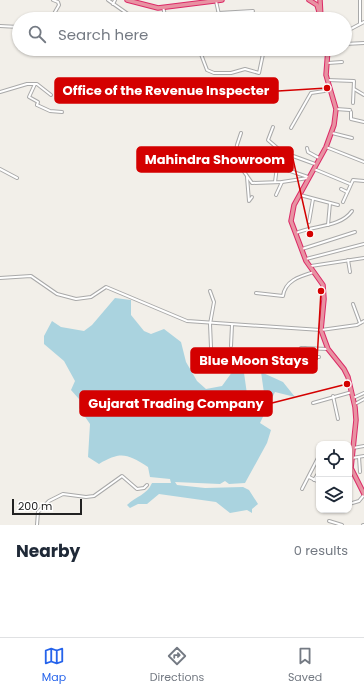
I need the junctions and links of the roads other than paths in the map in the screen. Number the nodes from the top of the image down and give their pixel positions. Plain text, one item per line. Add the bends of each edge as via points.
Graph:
1 (53, 0) edge
2 (108, 0) edge
3 (115, 0) edge
4 (129, 0) edge
5 (222, 0) edge
6 (309, 0) edge
7 (320, 0) edge
8 (360, 0) edge
9 (204, 1) edge
10 (216, 1) edge
11 (113, 4) junction
12 (163, 7) junction
13 (253, 11) dead end
14 (55, 12) edge
15 (125, 12) edge
16 (164, 12) edge
17 (218, 12) edge
18 (236, 12) edge
19 (319, 12) edge
20 (320, 12) edge
21 (364, 22) edge
22 (360, 23) junction
23 (0, 26) edge
24 (12, 27) edge
25 (352, 28) edge
26 (364, 43) edge
27 (352, 44) edge
28 (202, 56) edge
29 (263, 56) edge
30 (328, 56) edge
31 (342, 62) dead end
32 (328, 63) junction
33 (327, 80) junction
34 (35, 84) junction
35 (354, 89) junction
36 (330, 90) junction
37 (0, 92) edge
38 (51, 95) dead end
39 (364, 95) edge
40 (353, 103) dead end
41 (336, 109) junction
42 (62, 112) dead end
43 (364, 122) edge
44 (273, 127) dead end
45 (291, 128) dead end
46 (241, 133) dead end
47 (332, 134) junction
48 (352, 138) dead end
49 (326, 147) junction
50 (307, 148) dead end
51 (246, 156) dead end
52 (319, 158) junction
53 (364, 162) edge
54 (315, 164) junction
55 (278, 167) junction
56 (0, 169) edge
57 (313, 169) junction
58 (247, 176) junction
59 (17, 178) dead end
60 (309, 178) junction
61 (275, 182) junction
62 (282, 182) junction
63 (364, 182) edge
64 (350, 184) junction
65 (341, 189) dead end
66 (347, 192) junction
67 (276, 195) dead end
68 (299, 195) junction
69 (252, 197) dead end
70 (314, 199) junction
71 (343, 202) dead end
72 (330, 203) junction
73 (338, 205) dead end
74 (352, 211) dead end
75 (309, 222) dead end
76 (328, 225) junction
77 (355, 232) dead end
78 (295, 234) junction
79 (364, 244) edge
80 (301, 249) junction
81 (364, 258) edge
82 (306, 259) junction
83 (348, 260) junction
84 (311, 266) junction
85 (315, 272) junction
86 (350, 272) dead end
87 (0, 278) edge
88 (210, 291) dead end
89 (256, 293) dead end
90 (353, 304) dead end
91 (364, 321) edge
92 (360, 323) junction
93 (210, 324) junction
94 (232, 325) junction
95 (321, 330) junction
96 (231, 346) dead end
97 (211, 347) dead end
98 (301, 348) dead end
99 (305, 348) junction
100 (311, 349) junction
101 (328, 349) junction
102 (311, 357) junction
103 (319, 357) dead end
104 (307, 358) dead end
105 (303, 366) dead end
106 (352, 392) junction
107 (364, 393) edge
108 (333, 396) junction
109 (353, 398) junction
110 (364, 399) edge
111 (313, 403) dead end
112 (355, 404) junction
113 (338, 419) dead end
114 (364, 446) edge
115 (353, 448) junction
116 (352, 452) edge
117 (352, 455) edge
118 (364, 456) edge
119 (358, 457) junction
120 (316, 462) edge
121 (360, 472) dead end
122 (352, 474) edge
123 (308, 477) junction
124 (316, 477) edge
125 (314, 480) joint
126 (147, 485) dead end
127 (302, 489) dead end
128 (364, 493) edge
129 (352, 503) edge
130 (329, 520) dead end
131 (38, 525) edge
132 (342, 525) edge

1 - 14 street via 59,5
2 - 11 street
3 - 11 street
4 - 12 highway via 148,6
5 - 10 highway
6 - 19 highway via 317,6
7 - 20 highway
8 - 22 street
9 - 10 highway
9 - 12 highway
10 - 17 street
11 - 15 street
12 - 16 street
13 - 18 street
21 - 22 street
22 - 25 street
23 - 24 street
26 - 27 street
28 - 29 street via 207,70 214,73 231,73 245,69 259,73
30 - 32 highway
31 - 32 street
32 - 33 highway
33 - 35 street via 354,81
33 - 36 highway
34 - 37 street
34 - 38 street
34 - 42 street via 29,97 38,102 37,105 50,111
35 - 39 street
35 - 40 street
36 - 41 highway
36 - 45 street via 311,93
41 - 43 street via 350,111 351,119
41 - 47 highway
44 - 54 street via 268,140 282,152
46 - 58 street via 236,145 235,160
47 - 48 street
47 - 49 highway
49 - 52 highway
49 - 53 street
50 - 52 street via 308,152
51 - 55 street
52 - 54 highway
54 - 57 highway
55 - 60 street
55 - 61 street
56 - 59 street
57 - 60 highway
57 - 64 street
58 - 61 street via 255,184
58 - 69 street via 249,201
60 - 62 street
60 - 68 highway
61 - 62 street
62 - 67 street
63 - 64 street via 353,180
64 - 66 street
65 - 66 street
66 - 71 street
68 - 70 street
68 - 78 highway via 292,211 291,221
70 - 72 street
70 - 75 street
72 - 73 street
72 - 76 street
74 - 76 street
76 - 78 street
77 - 80 street
78 - 80 highway
79 - 82 street
80 - 82 highway
81 - 83 street
82 - 84 highway
83 - 84 street
83 - 86 street
84 - 85 highway
85 - 89 street via 297,278 285,287 283,296
85 - 95 highway via 324,292
87 - 93 street via 31,276 57,294 76,299 91,296 106,287 187,321
88 - 93 street via 214,302
90 - 92 street
91 - 92 street
92 - 95 street
93 - 94 street
93 - 97 street
94 - 95 street
94 - 96 street
95 - 101 highway
98 - 99 street
99 - 100 street
99 - 105 street
100 - 101 street
100 - 102 street
101 - 106 highway via 344,369
102 - 103 street
102 - 104 street
106 - 108 street
106 - 109 highway
107 - 109 street
108 - 111 street
108 - 113 street
109 - 112 highway
110 - 112 street
112 - 115 highway via 356,429
114 - 115 street
115 - 116 highway
117 - 119 street
118 - 119 street
119 - 121 street
120 - 123 street
122 - 128 highway
123 - 125 street
123 - 127 street
124 - 125 street
126 - 131 street via 137,489 122,476 94,496 63,494 49,501 38,512
128 - 129 street via 359,501
130 - 132 street

